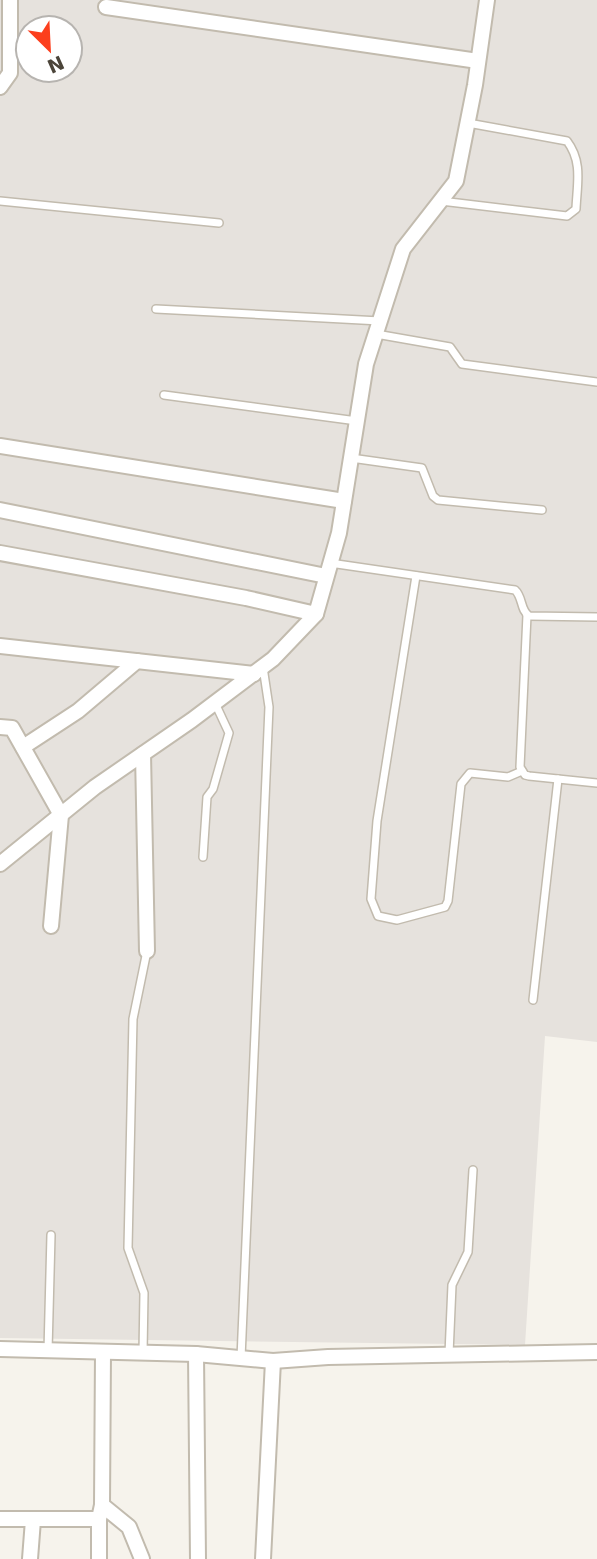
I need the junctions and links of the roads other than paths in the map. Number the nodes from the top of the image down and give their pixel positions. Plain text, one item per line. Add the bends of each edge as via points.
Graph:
1 (10, 0) edge
2 (487, 0) edge
3 (106, 7) dead end
4 (5, 20) edge
5 (478, 61) junction
6 (0, 87) edge
7 (467, 123) junction
8 (0, 201) edge
9 (440, 201) junction
10 (219, 223) dead end
11 (156, 309) dead end
12 (378, 328) junction
13 (597, 382) edge
14 (163, 395) dead end
15 (357, 421) junction
16 (0, 446) edge
17 (351, 458) junction
18 (344, 501) junction
19 (0, 510) edge
20 (542, 510) dead end
21 (0, 553) edge
22 (328, 570) junction
23 (416, 576) junction
24 (316, 614) junction
25 (527, 615) junction
26 (597, 617) edge
27 (0, 646) edge
28 (137, 661) junction
29 (258, 670) junction
30 (215, 703) junction
31 (0, 727) edge
32 (23, 747) junction
33 (143, 754) junction
34 (522, 771) junction
35 (558, 779) junction
36 (597, 783) edge
37 (61, 815) junction
38 (203, 856) dead end
39 (0, 864) edge
40 (51, 926) dead end
41 (147, 951) joint
42 (533, 1000) dead end
43 (473, 1170) dead end
44 (51, 1234) dead end
45 (0, 1349) edge
46 (48, 1351) junction
47 (103, 1352) junction
48 (597, 1352) edge
49 (143, 1353) junction
50 (196, 1354) junction
51 (449, 1355) junction
52 (241, 1358) junction
53 (273, 1360) junction
54 (101, 1512) junction
55 (0, 1520) edge
56 (33, 1520) junction
57 (30, 1559) edge
58 (99, 1559) edge
59 (142, 1559) edge
60 (198, 1559) edge
61 (263, 1559) edge

1 - 4 street
2 - 5 street
3 - 5 street
4 - 6 street via 10,73
5 - 7 street
7 - 9 street via 456,181
7 - 9 lane via 566,141 578,161 576,209 568,216
8 - 10 lane
9 - 12 street via 403,250
11 - 12 lane
12 - 13 lane via 450,347 462,364
12 - 15 street via 366,364
14 - 15 lane
15 - 17 street
16 - 18 street
17 - 18 street
17 - 20 lane via 422,468 438,500
18 - 22 street
19 - 22 street
21 - 24 street
22 - 23 lane
22 - 24 street
23 - 25 lane via 515,590
23 - 34 lane via 377,821 371,899 378,916 401,920 445,907 461,784 470,773 504,777
24 - 29 street
25 - 26 lane
25 - 34 lane
27 - 28 street
28 - 29 street
28 - 32 street via 74,715
29 - 30 street
29 - 52 lane via 269,707
30 - 33 street
30 - 38 lane via 229,733 207,797
31 - 32 street via 12,728
32 - 37 street
33 - 37 street
33 - 41 street
34 - 35 lane
35 - 36 lane
35 - 42 lane
37 - 39 street
37 - 40 street
41 - 49 lane via 133,1019 128,1248 144,1293
43 - 51 lane via 468,1252 452,1286
44 - 46 lane
45 - 46 street
46 - 47 street
47 - 49 street
47 - 54 street
48 - 51 street
49 - 50 street
50 - 52 street
50 - 60 street
51 - 53 street
52 - 53 street
53 - 61 street
54 - 56 street
54 - 58 street
54 - 59 street via 130,1527
55 - 56 street
56 - 57 street

